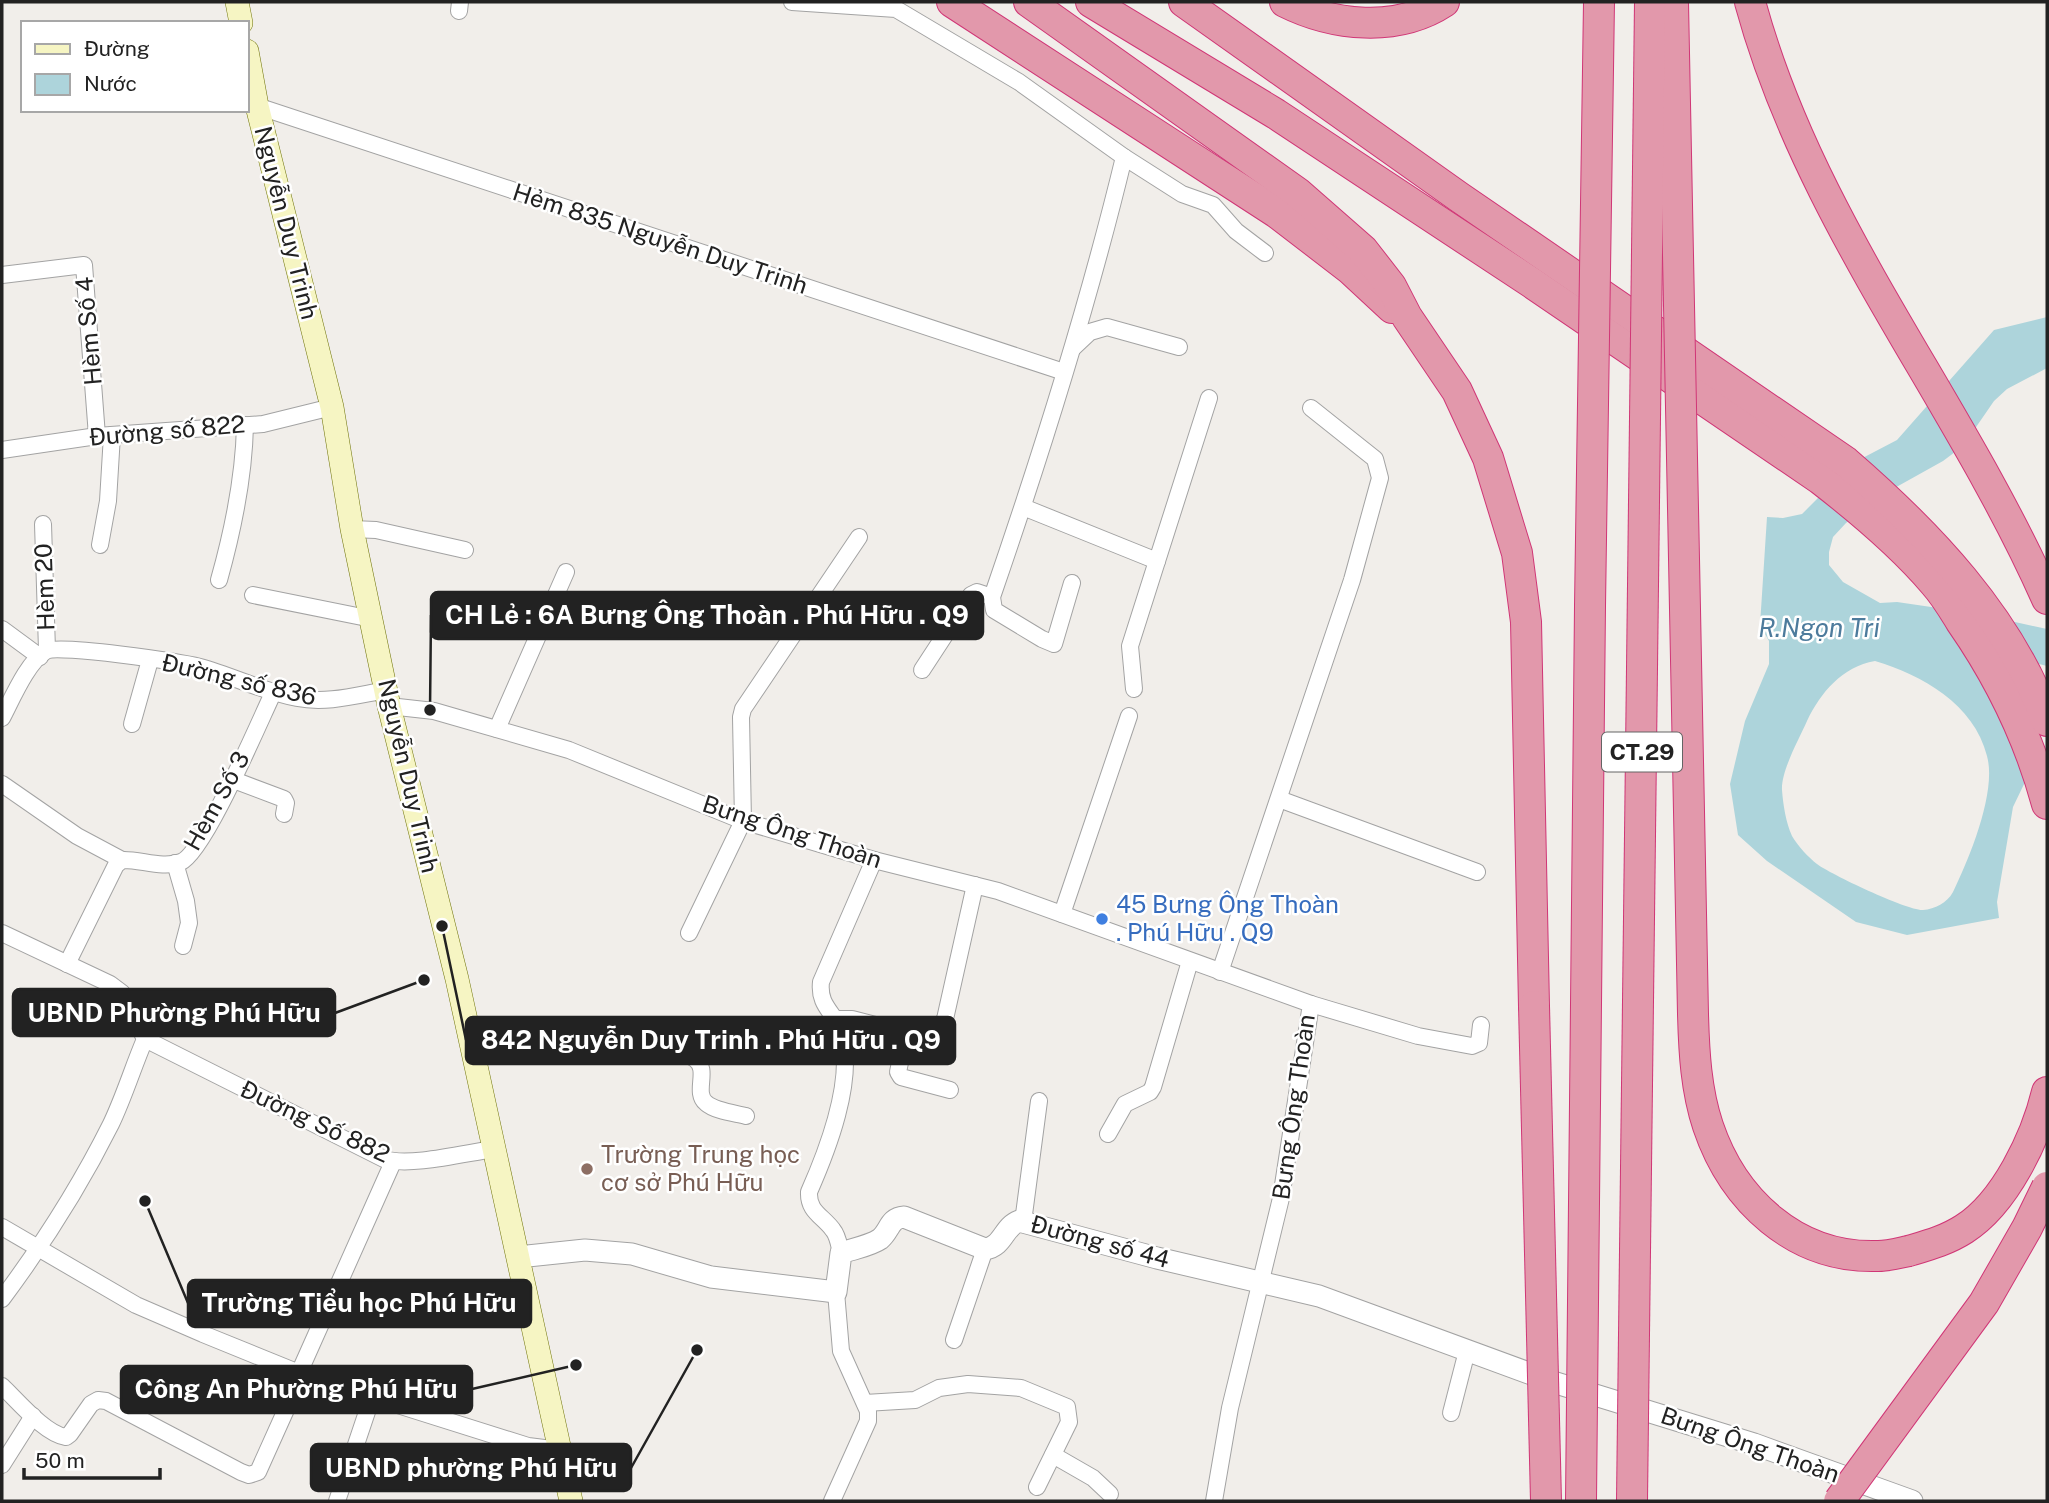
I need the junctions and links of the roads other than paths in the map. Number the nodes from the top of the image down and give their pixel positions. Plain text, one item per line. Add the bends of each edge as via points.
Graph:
1 (237, 2) edge
2 (792, 2) edge
3 (952, 2) edge
4 (1029, 2) edge
5 (1091, 2) edge
6 (1184, 2) edge
7 (1285, 2) edge
8 (1444, 2) edge
9 (1599, 2) edge
10 (1650, 2) edge
11 (1673, 2) edge
12 (1750, 2) edge
13 (241, 21) edge
14 (248, 56) edge
15 (257, 106) junction
16 (1124, 157) junction
17 (1265, 253) dead end
18 (2, 275) edge
19 (1407, 317) junction
20 (1179, 347) dead end
21 (1071, 350) junction
22 (1064, 372) junction
23 (1209, 398) dead end
24 (332, 407) junction
25 (1311, 408) dead end
26 (245, 425) junction
27 (105, 435) junction
28 (2, 450) edge
29 (1023, 507) junction
30 (1880, 510) junction
31 (43, 524) dead end
32 (352, 529) junction
33 (859, 537) dead end
34 (100, 545) dead end
35 (465, 550) dead end
36 (1157, 561) junction
37 (566, 572) dead end
38 (219, 580) dead end
39 (1072, 583) dead end
40 (253, 595) dead end
41 (992, 597) junction
42 (2047, 600) edge
43 (372, 619) junction
44 (2, 629) edge
45 (44, 654) junction
46 (150, 660) junction
47 (922, 670) dead end
48 (1134, 690) dead end
49 (274, 691) junction
50 (388, 698) junction
51 (1129, 716) dead end
52 (2, 718) edge
53 (2047, 721) edge
54 (132, 724) dead end
55 (497, 729) junction
56 (231, 779) junction
57 (2, 784) edge
58 (1279, 799) junction
59 (2047, 804) edge
60 (284, 814) dead end
61 (743, 821) junction
62 (121, 860) junction
63 (874, 860) junction
64 (175, 863) junction
65 (1477, 872) dead end
66 (975, 885) junction
67 (1062, 914) junction
68 (689, 933) dead end
69 (4, 938) edge
70 (183, 946) dead end
71 (1190, 961) junction
72 (67, 964) junction
73 (1220, 972) junction
74 (1311, 1004) junction
75 (834, 1019) junction
76 (1481, 1026) dead end
77 (906, 1034) junction
78 (145, 1039) junction
79 (470, 1041) junction
80 (950, 1090) dead end
81 (2047, 1092) edge
82 (1039, 1101) dead end
83 (746, 1116) dead end
84 (1108, 1133) dead end
85 (494, 1149) junction
86 (393, 1162) junction
87 (2047, 1187) edge
88 (1023, 1222) junction
89 (2, 1227) edge
90 (985, 1249) junction
91 (38, 1250) junction
92 (841, 1253) junction
93 (519, 1257) junction
94 (1262, 1282) junction
95 (836, 1292) junction
96 (2, 1299) edge
97 (954, 1340) dead end
98 (1467, 1351) junction
99 (299, 1373) junction
100 (2, 1386) edge
101 (372, 1397) junction
102 (865, 1403) junction
103 (1451, 1413) dead end
104 (33, 1416) junction
105 (560, 1450) junction
106 (1053, 1455) junction
107 (2, 1465) edge
108 (1037, 1487) dead end
109 (1110, 1494) dead end
110 (337, 1501) edge
111 (570, 1501) edge
112 (832, 1501) edge
113 (1214, 1501) edge
114 (1546, 1501) edge
115 (1581, 1501) edge
116 (1632, 1501) edge
117 (1839, 1501) edge
118 (1912, 1501) edge

1 - 13 main road
2 - 16 street via 895,9 1019,82
3 - 19 highway via 1277,213
4 - 19 highway via 1298,193 1363,250 1391,286
5 - 30 highway via 1299,129 1820,479
6 - 30 highway via 1470,205 1846,462
7 - 8 highway via 1330,19 1366,24 1399,20
9 - 115 highway, CT.29, bridge
10 - 116 highway, CT.29, bridge
11 - 81 highway, bridge via 1693,1014 1699,1087 1708,1125 1726,1167 1751,1203 1777,1226 1808,1243 1877,1256 1940,1242 1967,1227 2012,1176
12 - 42 highway via 1791,123 1822,191 2026,551
14 - 15 main road, Nguyễn Duy Trinh
15 - 22 street, Hẻm 835 Nguyễn Duy Trinh
15 - 24 main road, Nguyễn Duy Trinh
16 - 17 street via 1182,194 1213,205 1236,231
16 - 21 street via 1099,263
18 - 27 street, Hèm Số 4 via 84,265
19 - 114 highway, bridge via 1457,391 1488,458 1517,553 1526,622
20 - 21 street via 1107,327 1090,332
21 - 22 street
22 - 29 street
23 - 36 street
24 - 26 street, Đường số 822
24 - 32 main road, Nguyễn Duy Trinh
25 - 58 street via 1375,458 1380,478 1353,580
26 - 27 street, Đường số 822
26 - 38 street via 245,455
27 - 28 street, Đường số 822
27 - 34 street via 108,501
29 - 36 street
29 - 41 street
30 - 53 highway via 1925,535 1970,588 2012,646
30 - 59 highway via 1974,640 2019,723
31 - 45 street, Hèm 20
32 - 35 street
32 - 43 main road, Nguyễn Duy Trinh
33 - 61 street via 743,709
36 - 48 street via 1130,646
37 - 55 street
39 - 41 street via 1054,643 995,610
40 - 43 street
41 - 47 street via 977,592 971,595
43 - 50 main road, Nguyễn Duy Trinh
44 - 45 street
45 - 46 street, Đường số 836 via 61,649
45 - 52 street via 32,665
46 - 49 street, Đường số 836 via 198,667
46 - 54 street
49 - 50 street, Đường số 836 via 322,701
49 - 56 street, Hèm Số 3
50 - 55 street, Bưng Ông Thoàn
50 - 79 main road, Nguyễn Duy Trinh
51 - 67 street
55 - 61 street, Bưng Ông Thoàn via 569,750
56 - 60 street via 284,799
56 - 64 street, Hèm Số 3 via 200,840 185,860
57 - 62 street
58 - 65 street
58 - 73 street
61 - 63 street, Bưng Ông Thoàn
61 - 68 street
62 - 64 street, Hèm Số 3
62 - 72 street
63 - 66 street, Bưng Ông Thoàn
63 - 75 street via 821,982 821,1000
64 - 70 street via 189,923
66 - 67 street, Bưng Ông Thoàn
66 - 77 street via 945,1019 930,1039
67 - 71 street, Bưng Ông Thoàn
69 - 72 street
71 - 73 street, Bưng Ông Thoàn
71 - 84 street via 1153,1087 1125,1104
72 - 78 street via 122,993
73 - 74 street, Bưng Ông Thoàn
74 - 76 street via 1418,1036 1472,1046 1479,1043
74 - 94 street, Bưng Ông Thoàn via 1281,1198
75 - 77 street via 852,1019
75 - 92 street via 843,1038 846,1074 808,1201 834,1231
77 - 80 street via 898,1072 901,1077
78 - 86 street, Đường Số 882
78 - 91 street via 111,1123
79 - 83 street via 579,1034 637,1036 699,1062 704,1102
79 - 85 main road, Nguyễn Duy Trinh
82 - 88 street
85 - 86 street, Đường Số 882
85 - 93 main road, Nguyễn Duy Trinh
86 - 99 street
87 - 117 highway, bridge via 1984,1303
88 - 90 street, Đường số 44 via 1014,1222 1000,1242
88 - 94 street, Đường số 44
89 - 91 street
90 - 92 street via 904,1217 894,1220 879,1240
90 - 97 street
91 - 96 street
91 - 99 street via 136,1305
92 - 95 street
93 - 95 street via 585,1250 632,1254 711,1277
93 - 105 main road, Nguyễn Duy Trinh
94 - 98 street, Bưng Ông Thoàn via 1319,1296
94 - 113 street via 1230,1408
95 - 102 street via 841,1351
98 - 103 street
98 - 118 street, Bưng Ông Thoàn via 1754,1444
99 - 101 street
99 - 104 street via 258,1472 249,1475 106,1401 91,1404 65,1437
100 - 104 street
101 - 105 street via 528,1446
101 - 110 street
102 - 106 street via 915,1399 953,1385 1021,1388 1067,1406 1069,1422
102 - 112 street via 867,1421
104 - 107 street
105 - 111 main road, Nguyễn Duy Trinh
106 - 108 street
106 - 109 street via 1093,1478

